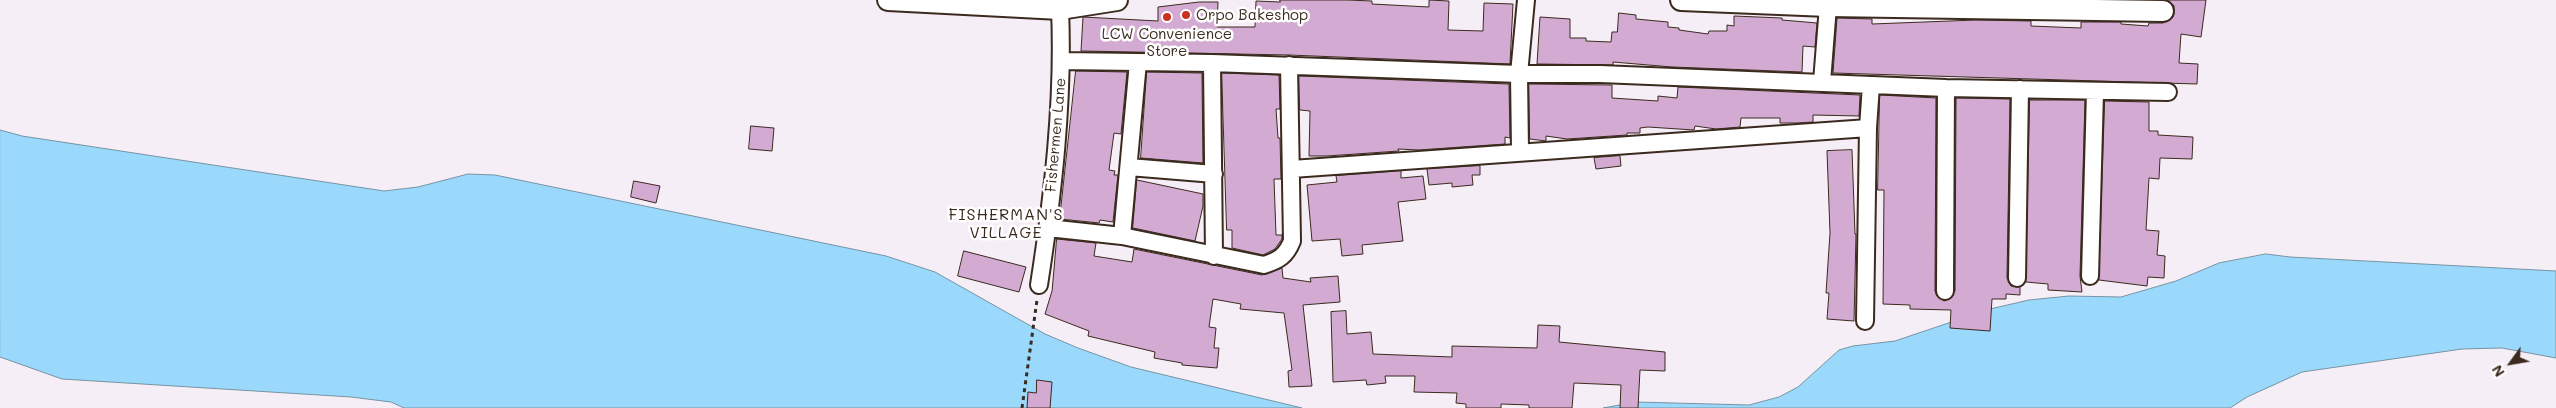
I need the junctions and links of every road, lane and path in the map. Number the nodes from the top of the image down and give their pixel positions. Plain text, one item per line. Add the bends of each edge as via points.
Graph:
1 (888, 0) edge
2 (1117, 0) edge
3 (1526, 0) edge
4 (1681, 0) edge
5 (1828, 6) junction
6 (1060, 9) junction
7 (2163, 11) dead end
8 (1062, 62) junction
9 (1138, 62) junction
10 (1212, 63) junction
11 (1289, 66) junction
12 (1519, 74) junction
13 (1822, 82) junction
14 (1871, 85) junction
15 (1946, 88) junction
16 (2020, 89) junction
17 (2095, 92) junction
18 (2168, 92) dead end
19 (1868, 128) junction
20 (1520, 151) junction
21 (1129, 168) junction
22 (1292, 168) junction
23 (1214, 174) junction
24 (1048, 228) junction
25 (1122, 236) junction
26 (1214, 256) junction
27 (2090, 276) dead end
28 (2017, 278) dead end
29 (1039, 285) joint
30 (1945, 291) dead end
31 (1866, 321) dead end
32 (1022, 408) edge

1 - 6 street
2 - 6 street
3 - 12 street
4 - 5 street
5 - 7 street
5 - 13 street
6 - 8 street, Fishermen Lane
8 - 9 street
8 - 24 street, Fishermen Lane
9 - 10 street
9 - 21 street
10 - 11 street
10 - 23 street
11 - 12 street
11 - 22 street
12 - 13 street
12 - 20 street
13 - 14 street
14 - 15 street
14 - 19 street
15 - 16 street
15 - 30 street
16 - 17 street
16 - 28 street
17 - 18 street
17 - 27 street
19 - 20 street
19 - 31 street
20 - 22 street
21 - 23 street
21 - 25 street
22 - 26 street via 1292,241 1287,252 1278,260 1264,265
23 - 26 street
24 - 25 street
24 - 29 street, Fishermen Lane
25 - 26 street
29 - 32 path

